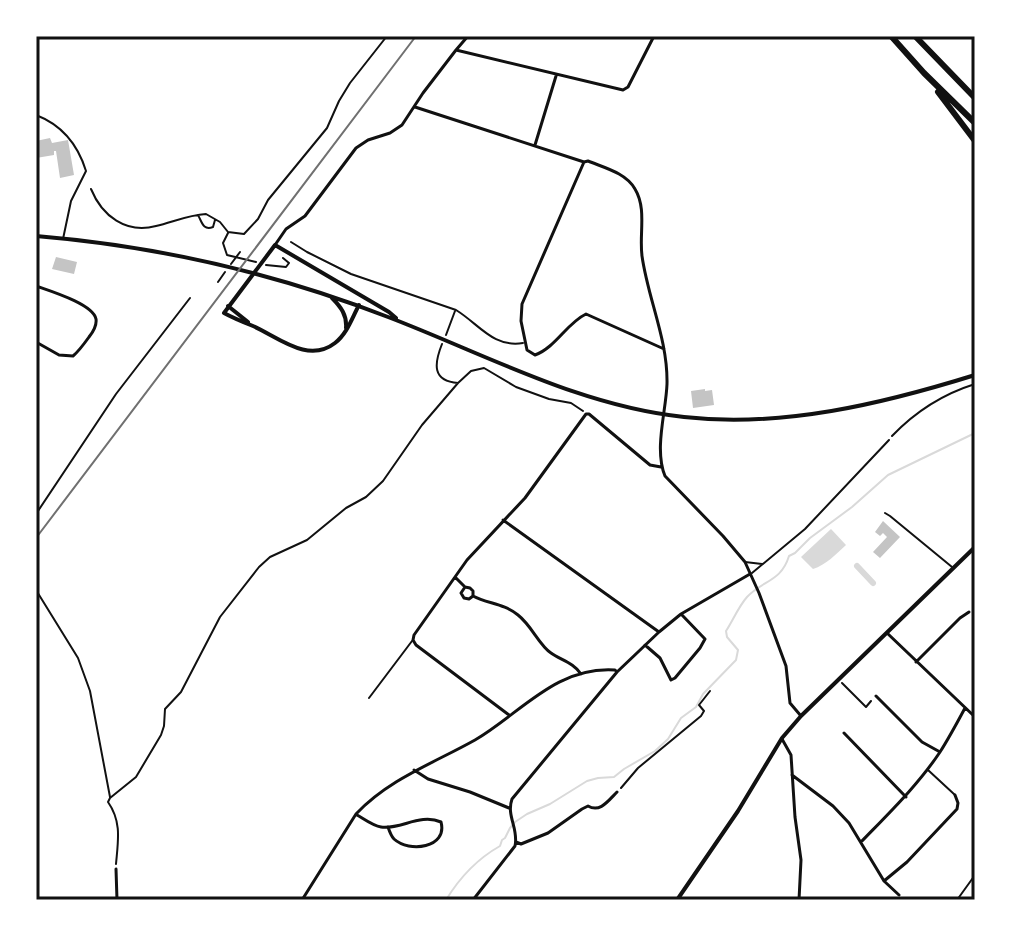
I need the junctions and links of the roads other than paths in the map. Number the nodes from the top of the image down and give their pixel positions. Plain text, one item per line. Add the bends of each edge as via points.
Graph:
1 (468, 36) edge
2 (891, 36) edge
3 (915, 36) edge
4 (654, 38) edge
5 (456, 50) junction
6 (924, 73) junction
7 (556, 75) junction
8 (975, 98) edge
9 (415, 107) junction
10 (36, 115) edge
11 (975, 123) edge
12 (975, 141) edge
13 (535, 145) junction
14 (586, 162) junction
15 (36, 236) edge
16 (63, 239) junction
17 (275, 245) junction
18 (36, 286) edge
19 (330, 296) junction
20 (359, 305) junction
21 (228, 306) junction
22 (224, 313) junction
23 (218, 320) dead end
24 (398, 320) junction
25 (250, 325) junction
26 (346, 332) junction
27 (36, 342) edge
28 (664, 349) junction
29 (975, 375) edge
30 (665, 415) junction
31 (889, 440) road end
32 (661, 467) junction
33 (885, 513) dead end
34 (503, 520) junction
35 (975, 547) edge
36 (745, 562) junction
37 (764, 564) junction
38 (953, 568) junction
39 (750, 574) junction
40 (455, 577) junction
41 (465, 587) junction
42 (473, 596) junction
43 (969, 612) dead end
44 (681, 614) junction
45 (659, 632) junction
46 (887, 633) junction
47 (413, 640) junction
48 (645, 645) junction
49 (916, 662) junction
50 (617, 672) junction
51 (581, 674) junction
52 (876, 696) road end
53 (369, 698) dead end
54 (965, 708) junction
55 (509, 715) junction
56 (801, 716) junction
57 (975, 717) edge
58 (844, 733) dead end
59 (782, 738) junction
60 (940, 752) junction
61 (927, 769) junction
62 (414, 770) junction
63 (792, 775) junction
64 (617, 792) road end
65 (955, 795) joint
66 (906, 797) junction
67 (509, 808) junction
68 (356, 814) junction
69 (388, 827) junction
70 (516, 842) junction
71 (861, 842) junction
72 (116, 869) road end
73 (884, 881) junction
74 (899, 895) dead end
75 (117, 900) edge
76 (302, 900) edge
77 (473, 900) edge
78 (677, 900) edge
79 (799, 900) edge

1 - 5 street
2 - 6 highway
3 - 8 highway
4 - 7 street via 623,90
5 - 7 street
5 - 9 street
6 - 11 highway
6 - 12 highway
7 - 13 street
9 - 13 street
9 - 17 street via 396,130 356,148 305,216
10 - 16 lane via 68,137 86,171 71,201
13 - 14 street
14 - 28 street via 624,176 637,192 642,257
14 - 28 street via 522,304 524,343 530,354 543,352 586,314
15 - 16 main road
16 - 19 main road via 184,256
17 - 21 main road
17 - 24 main road
18 - 27 street via 92,311 96,324 73,356 59,355
19 - 20 main road
19 - 26 main road via 342,309
20 - 24 main road
20 - 26 main road
21 - 22 main road
21 - 25 main road
22 - 23 street
22 - 25 main road
24 - 30 main road via 566,388
25 - 26 main road via 308,351 326,349
28 - 30 street
29 - 30 main road via 824,412 751,419
30 - 32 street
31 - 37 lane via 805,529
32 - 34 street via 650,465 586,414
32 - 36 street
33 - 38 lane
34 - 40 street
34 - 45 street
35 - 38 main road
36 - 37 lane
36 - 39 street
37 - 39 lane
38 - 46 main road
39 - 44 street
39 - 56 street via 786,666 790,703
40 - 41 street
40 - 47 street
41 - 42 street
41 - 42 street via 464,598
42 - 51 street via 520,616 549,652
43 - 49 street
44 - 45 street
44 - 48 street via 705,639 675,678 671,680 663,661
45 - 48 street
46 - 49 street
46 - 56 main road
47 - 53 lane
47 - 55 street
48 - 50 street
49 - 54 street
50 - 51 street
50 - 67 street
51 - 55 street via 538,693
52 - 60 street via 922,742
54 - 57 street
54 - 60 street
55 - 62 street via 478,738
56 - 59 main road
58 - 66 street
59 - 63 street via 791,755
59 - 78 main road
60 - 61 street
61 - 65 lane
61 - 66 street
62 - 67 street
62 - 68 street
63 - 71 street via 833,806
63 - 79 street via 801,860
64 - 70 street via 599,809 588,806 548,833
65 - 73 street via 957,809
66 - 71 street
67 - 70 street
68 - 69 street
68 - 76 street
69 - 69 street via 406,846 431,845 442,833 441,822 435,820
70 - 77 street
71 - 73 street
72 - 75 street
73 - 74 street

